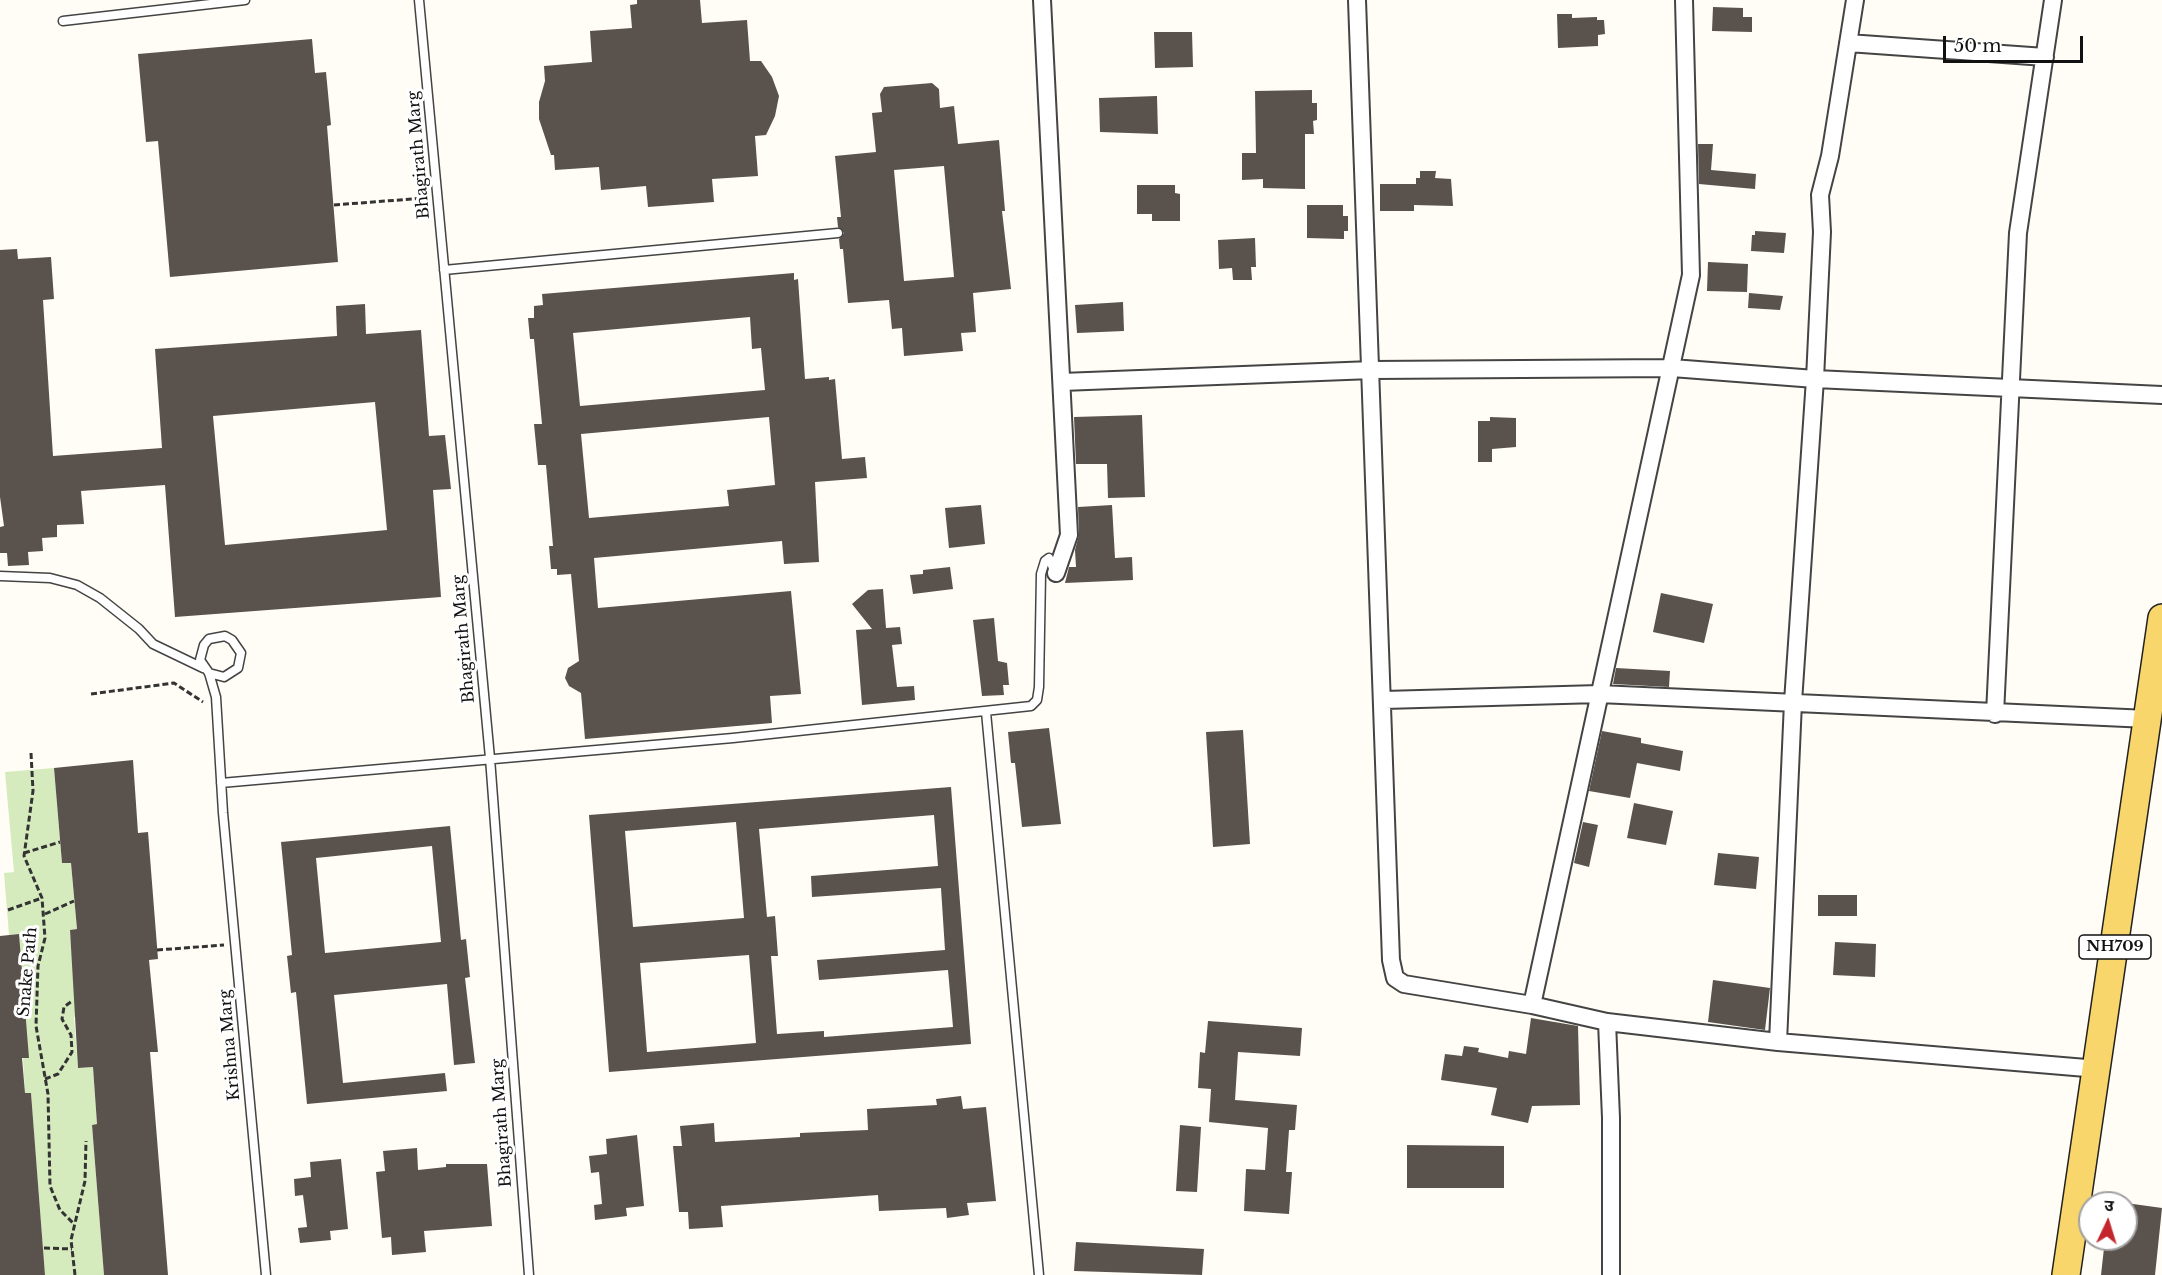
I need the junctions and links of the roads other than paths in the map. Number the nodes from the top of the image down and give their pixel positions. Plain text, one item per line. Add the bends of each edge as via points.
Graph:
1 (245, 0) edge
2 (419, 0) edge
3 (1042, 0) edge
4 (1358, 0) edge
5 (1684, 0) edge
6 (1855, 0) edge
7 (2053, 0) edge
8 (63, 21) dead end
9 (1848, 43) junction
10 (2045, 57) junction
11 (838, 233) dead end
12 (444, 270) junction
13 (1672, 368) junction
14 (1372, 370) junction
15 (1815, 379) junction
16 (1062, 382) junction
17 (2013, 388) junction
18 (2162, 395) edge
19 (1056, 573) joint
20 (0, 576) edge
21 (2162, 618) edge
22 (206, 671) junction
23 (1599, 694) junction
24 (1384, 700) junction
25 (1793, 702) junction
26 (986, 712) junction
27 (1995, 714) junction
28 (2148, 719) junction
29 (490, 758) junction
30 (221, 783) junction
31 (1532, 1005) junction
32 (1606, 1022) junction
33 (1778, 1042) junction
34 (2098, 1069) junction
35 (266, 1275) edge
36 (529, 1275) edge
37 (1039, 1275) edge
38 (1611, 1275) edge
39 (2066, 1275) edge

1 - 8 lane
2 - 12 lane, Bhagirath Marg
3 - 16 street
4 - 14 street
5 - 13 street via 1691,275
6 - 9 street
7 - 10 street
9 - 10 street
9 - 15 street via 1820,195 1822,232
10 - 17 street via 2018,233
11 - 12 lane
12 - 29 lane, Bhagirath Marg
13 - 14 street
13 - 15 street
13 - 23 street
14 - 16 street
14 - 24 street
15 - 17 street
15 - 25 street
16 - 19 street via 1070,535
17 - 18 street
17 - 27 street
19 - 26 lane via 1049,558 1042,568 1037,700 1031,706
20 - 22 lane via 50,578 77,585 139,628 153,644
21 - 28 main road, NH709
22 - 22 lane via 201,652 209,639 225,636 232,640 241,653 238,668 224,677
22 - 30 lane, Krishna Marg via 216,697
23 - 24 street
23 - 25 street
23 - 31 street
24 - 31 street via 1395,978 1404,984
25 - 27 street
25 - 33 street
26 - 29 lane
26 - 37 lane
27 - 28 street
28 - 34 main road, NH709
29 - 30 lane
29 - 36 lane, Bhagirath Marg
30 - 35 lane, Krishna Marg
31 - 32 street
32 - 33 street
32 - 38 street via 1611,1118
33 - 34 street
34 - 39 main road, NH709

